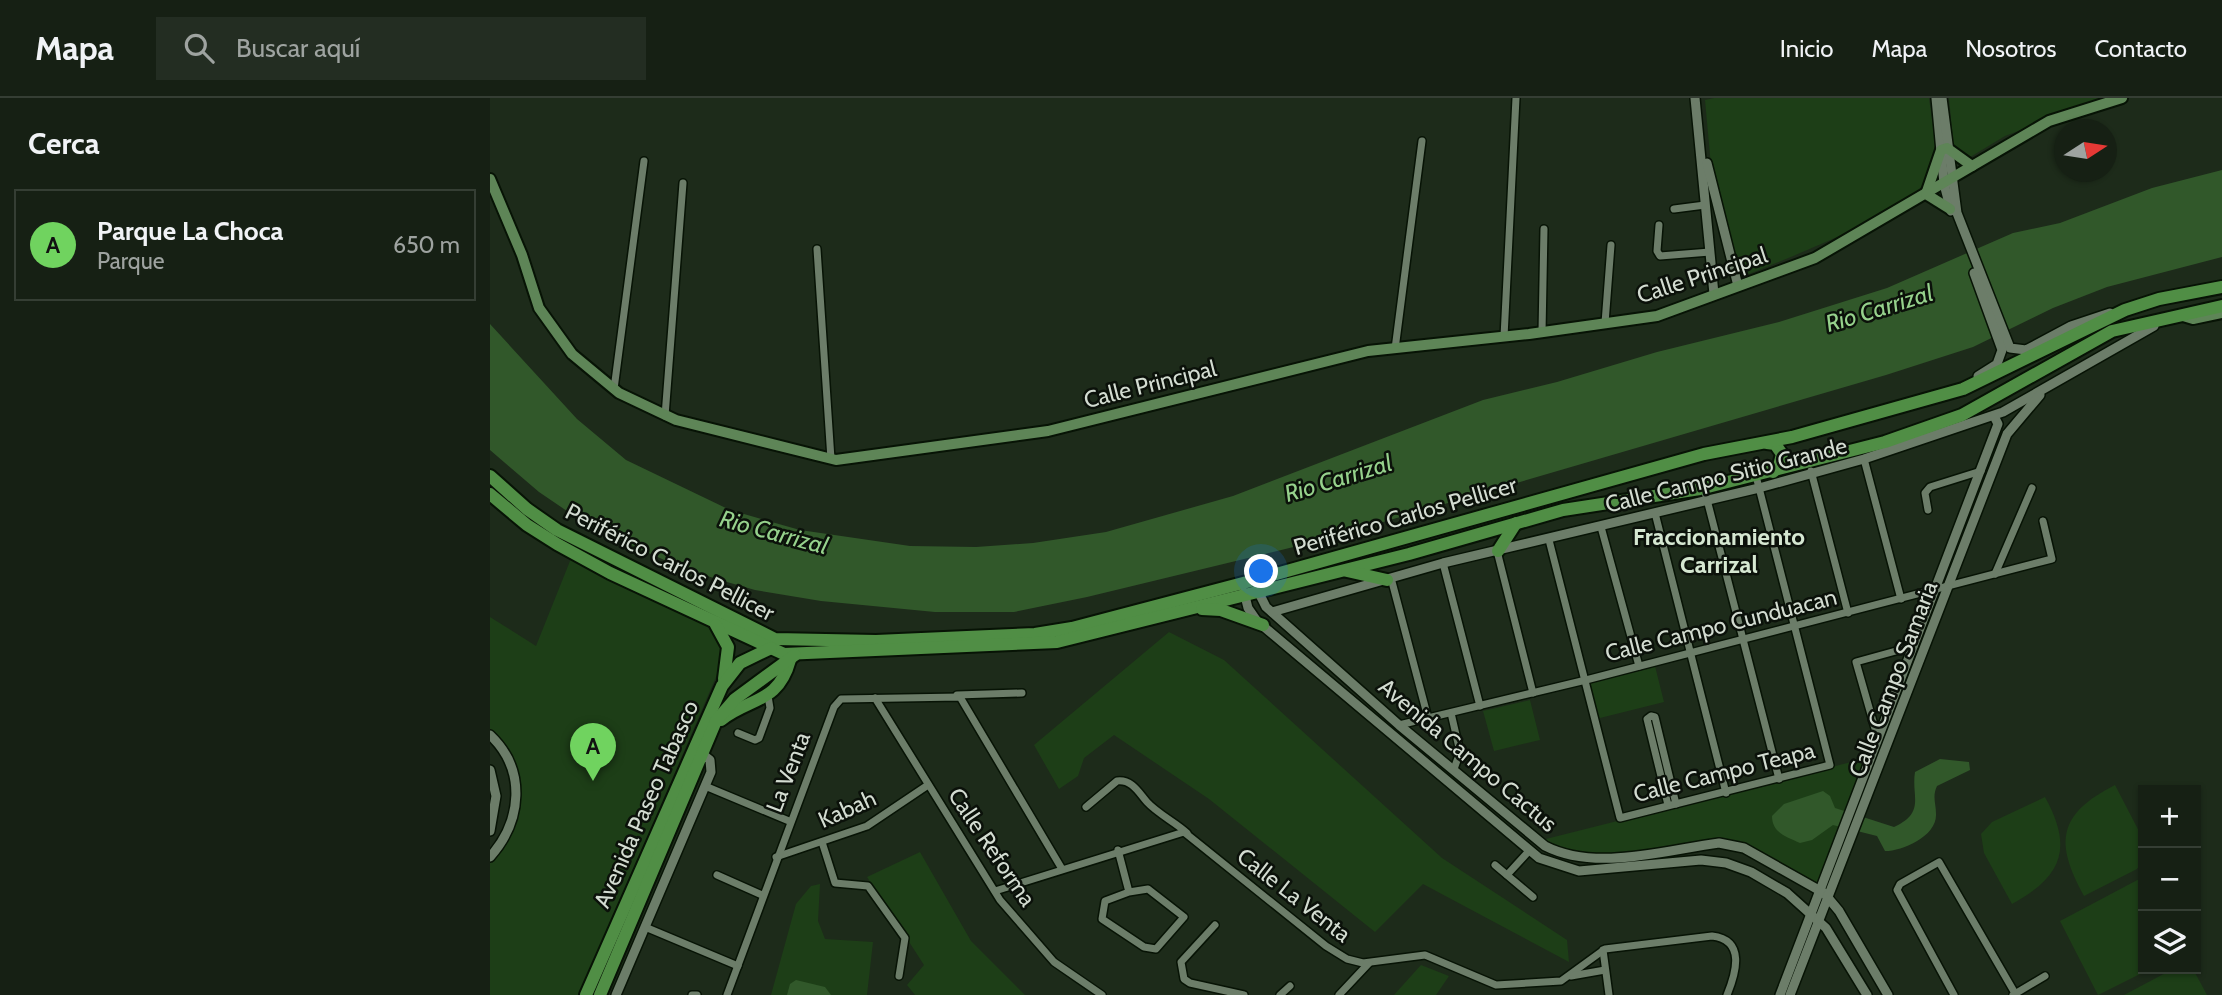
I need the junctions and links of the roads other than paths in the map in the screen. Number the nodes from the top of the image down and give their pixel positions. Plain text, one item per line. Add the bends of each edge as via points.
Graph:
1 (1516, 98) edge
2 (1695, 98) edge
3 (1701, 98) edge
4 (1936, 98) edge
5 (1942, 98) edge
6 (2122, 98) edge
7 (1422, 141) dead end
8 (1944, 149) junction
9 (644, 161) dead end
10 (1972, 166) junction
11 (490, 179) edge
12 (1947, 182) junction
13 (683, 183) dead end
14 (1926, 194) junction
15 (1705, 205) junction
16 (1674, 209) dead end
17 (1953, 212) junction
18 (1659, 225) dead end
19 (1544, 229) dead end
20 (1611, 245) dead end
21 (817, 248) dead end
22 (1710, 252) junction
23 (1738, 286) junction
24 (2222, 287) edge
25 (1714, 294) junction
26 (2142, 304) junction
27 (2222, 306) edge
28 (2222, 313) edge
29 (2175, 317) junction
30 (1605, 323) junction
31 (1542, 332) junction
32 (1504, 337) junction
33 (2004, 346) junction
34 (1395, 349) junction
35 (2047, 387) junction
36 (614, 389) junction
37 (1946, 394) junction
38 (666, 416) junction
39 (1994, 416) junction
40 (1792, 437) junction
41 (1767, 443) junction
42 (831, 458) junction
43 (1864, 459) junction
44 (1809, 468) junction
45 (1981, 471) junction
46 (1773, 472) junction
47 (490, 476) edge
48 (1758, 482) junction
49 (2032, 488) dead end
50 (490, 494) edge
51 (1706, 495) junction
52 (1928, 510) dead end
53 (1655, 513) junction
54 (2043, 521) dead end
55 (1516, 523) junction
56 (1601, 527) junction
57 (1549, 540) junction
58 (1497, 551) junction
59 (1443, 564) junction
60 (1343, 570) junction
61 (1995, 574) junction
62 (1389, 579) junction
63 (1949, 586) junction
64 (1249, 588) junction
65 (1936, 590) junction
66 (1901, 599) junction
67 (1191, 607) junction
68 (1272, 612) junction
69 (1848, 613) junction
70 (715, 624) junction
71 (1263, 625) junction
72 (1794, 626) junction
73 (1742, 639) junction
74 (1914, 646) junction
75 (782, 653) junction
76 (1691, 653) junction
77 (740, 663) junction
78 (1639, 666) junction
79 (1586, 680) junction
80 (757, 682) junction
81 (722, 686) junction
82 (1022, 693) dead end
83 (1533, 693) junction
84 (953, 695) junction
85 (768, 696) junction
86 (875, 698) junction
87 (1480, 706) junction
88 (1451, 713) junction
89 (1428, 719) junction
90 (1399, 725) junction
91 (713, 727) junction
92 (738, 733) dead end
93 (490, 735) edge
94 (1878, 739) junction
95 (701, 753) junction
96 (490, 769) edge
97 (1454, 769) junction
98 (1779, 779) junction
99 (928, 785) junction
100 (705, 786) junction
101 (1726, 793) junction
102 (1672, 804) junction
103 (1086, 807) dead end
104 (789, 821) junction
105 (490, 831) edge
106 (1188, 834) junction
107 (822, 842) junction
108 (1118, 850) junction
109 (1529, 852) junction
110 (490, 857) edge
111 (776, 857) junction
112 (1495, 865) dead end
113 (1062, 869) junction
114 (717, 875) dead end
115 (1507, 875) junction
116 (1820, 889) junction
117 (995, 891) junction
118 (1129, 892) junction
119 (762, 895) junction
120 (1533, 897) dead end
121 (1828, 897) junction
122 (1815, 918) junction
123 (1215, 925) dead end
124 (645, 927) junction
125 (1603, 950) junction
126 (1369, 963) junction
127 (738, 966) junction
128 (1605, 970) junction
129 (899, 976) dead end
130 (2045, 976) dead end
131 (1567, 977) junction
132 (1290, 986) dead end
133 (1226, 993) edge
134 (2014, 994) edge
135 (586, 995) edge
136 (600, 995) edge
137 (616, 995) edge
138 (727, 995) edge
139 (1101, 995) edge
140 (1244, 995) edge
141 (1280, 995) edge
142 (1339, 995) edge
143 (1609, 995) edge
144 (1727, 995) edge
145 (1780, 995) edge
146 (1790, 995) edge
147 (1867, 995) edge
148 (1888, 995) edge
149 (1954, 995) edge

1 - 32 street
2 - 15 street
3 - 23 street via 1707,170
4 - 8 street
5 - 8 street
6 - 10 main road, Calle Principal via 2049,121
7 - 34 street
8 - 10 main road
8 - 12 street
8 - 14 main road
9 - 36 street
10 - 12 main road, Calle Principal
11 - 36 main road, Calle Principal via 538,308 572,354
12 - 14 main road, Calle Principal
12 - 17 street
13 - 38 street
14 - 17 main road
14 - 23 main road, Calle Principal via 1815,258
15 - 16 street
15 - 22 street
17 - 33 street
18 - 22 street via 1660,256
19 - 31 street
20 - 30 street
21 - 42 street
22 - 25 street
23 - 25 main road, Calle Principal
24 - 26 main road, Periférico Carlos Pellicer
25 - 30 main road, Calle Principal via 1657,316
26 - 33 street via 2084,321 2026,350
26 - 37 main road, Periférico Carlos Pellicer via 1985,381
27 - 29 main road
28 - 29 main road
29 - 35 street, Calle Campo Sitio Grande
29 - 44 main road via 2128,325 1962,415
30 - 31 main road, Calle Principal
31 - 32 main road, Calle Principal
32 - 34 main road, Calle Principal
33 - 37 street via 1994,367
34 - 42 main road, Calle Principal via 1368,351 1048,431 925,450
35 - 39 street, Calle Campo Sitio Grande
35 - 63 street, Calle Campo Samaria via 2007,434
36 - 38 main road, Calle Principal
37 - 40 main road, Periférico Carlos Pellicer
38 - 42 main road, Calle Principal
39 - 43 street, Calle Campo Sitio Grande
39 - 45 street, Calle Campo Samaria via 1998,424
40 - 41 main road, Periférico Carlos Pellicer
40 - 44 main road via 1785,446 1789,457
41 - 46 main road via 1775,444 1782,454
41 - 64 main road, Periférico Carlos Pellicer via 1704,454
43 - 44 street, Calle Campo Sitio Grande
43 - 66 street
44 - 46 main road
44 - 48 street, Calle Campo Sitio Grande
44 - 69 street
45 - 52 street via 1930,487 1925,493
45 - 65 street, Calle Campo Samaria
46 - 48 main road
47 - 75 main road, Periférico Carlos Pellicer via 557,530
48 - 51 main road
48 - 72 street
49 - 61 street
50 - 70 main road via 550,540
51 - 53 street, Calle Campo Sitio Grande
51 - 55 main road via 1563,510
51 - 73 street
53 - 56 street, Calle Campo Sitio Grande
53 - 76 street
54 - 61 street, Calle Campo Cunduacan via 2052,559
55 - 58 main road
55 - 60 main road
56 - 57 street, Calle Campo Sitio Grande
56 - 78 street
57 - 58 street, Calle Campo Sitio Grande
57 - 79 street, Calle Campo Teapa
58 - 59 street, Calle Campo Sitio Grande
58 - 83 street
59 - 62 street, Calle Campo Sitio Grande
59 - 87 street
60 - 62 main road
60 - 64 main road
61 - 63 street, Calle Campo Cunduacan
62 - 68 street, Calle Campo Sitio Grande
62 - 89 street
63 - 65 street, Calle Campo Cunduacan
63 - 121 street, Calle Campo Samaria
64 - 67 main road
64 - 68 street, Avenida Campo Cactus
64 - 71 street via 1252,615
64 - 75 main road, Periférico Carlos Pellicer via 1035,634 809,641
65 - 66 street, Calle Campo Cunduacan
65 - 74 street, Calle Campo Samaria
66 - 69 street, Calle Campo Cunduacan
67 - 71 main road via 1220,610
67 - 75 main road via 1057,642
68 - 90 street, Avenida Campo Cactus
69 - 72 street, Calle Campo Cunduacan
70 - 75 main road
70 - 81 main road via 728,648
71 - 109 street
72 - 73 street, Calle Campo Cunduacan
72 - 98 street, Calle Campo Teapa via 1830,765
73 - 76 street, Calle Campo Cunduacan
73 - 98 street
74 - 94 street, Calle Campo Samaria
74 - 94 street via 1856,662
75 - 77 main road, Avenida Paseo Tabasco
75 - 80 main road, Avenida Paseo Tabasco
75 - 85 main road via 785,673
76 - 78 street, Calle Campo Cunduacan
76 - 101 street
77 - 80 main road via 760,665 762,674
77 - 81 main road, Avenida Paseo Tabasco
78 - 79 street, Calle Campo Cunduacan
79 - 83 street, Calle Campo Cunduacan
79 - 102 street, Calle Campo Teapa via 1620,818
80 - 91 main road, Avenida Paseo Tabasco via 727,705
81 - 135 main road, Avenida Paseo Tabasco
82 - 84 street
83 - 87 street, Calle Campo Cunduacan
84 - 86 street
84 - 113 street via 961,699
85 - 91 main road via 734,711
85 - 92 street via 770,708 759,738
86 - 99 street, Calle Reforma
86 - 104 street, La Venta via 838,701
87 - 88 street, Calle Campo Cunduacan
88 - 89 street, Calle Campo Cunduacan
88 - 97 street via 1460,752
89 - 90 street, Calle Campo Cunduacan
90 - 97 street, Avenida Campo Cactus
91 - 95 main road, Avenida Paseo Tabasco
93 - 110 street via 512,766 517,797 510,827
94 - 116 street, Calle Campo Samaria
95 - 100 street, Avenida Paseo Tabasco via 712,767
95 - 136 main road, Avenida Paseo Tabasco
96 - 105 street via 496,796
97 - 116 street, Avenida Campo Cactus via 1538,841 1559,852 1602,858 1731,844
98 - 101 street, Calle Campo Teapa
99 - 107 street, Kabah via 867,826
99 - 117 street, Calle Reforma
100 - 104 street
100 - 124 street, Avenida Paseo Tabasco
101 - 102 street, Calle Campo Teapa
102 - 102 street via 1655,717 1650,716 1648,721
103 - 106 street, Calle La Venta via 1122,780
104 - 111 street, La Venta
106 - 108 street via 1180,832
106 - 126 street, Calle La Venta via 1326,946 1347,959
107 - 111 street, Kabah
107 - 129 street via 835,883 868,886 905,938
108 - 113 street
108 - 118 street
109 - 115 street
109 - 122 street via 1579,871 1701,860 1726,863 1775,885
111 - 119 street, La Venta
112 - 115 street
113 - 117 street
114 - 119 street
115 - 120 street
116 - 121 street, Avenida Campo Cactus
116 - 122 street, Calle Campo Samaria
117 - 139 street, Calle Reforma via 1054,962
118 - 118 street via 1148,889 1184,917 1156,948 1144,947 1102,919 1105,901
119 - 127 street, La Venta
121 - 122 street, Calle Campo Samaria
121 - 148 street, Avenida Campo Cactus
122 - 145 street, Calle Campo Samaria
122 - 146 street, Calle Campo Samaria
122 - 147 street via 1838,944
123 - 133 street via 1180,965 1186,981
124 - 127 street
124 - 137 street, Avenida Paseo Tabasco
125 - 128 street
125 - 131 street, Calle La Venta
125 - 144 street, Calle La Venta via 1698,935 1721,937 1737,959
126 - 131 street, Calle La Venta via 1425,955 1493,985 1551,983
126 - 142 street
127 - 138 street, La Venta
128 - 131 street
128 - 143 street
130 - 134 street
132 - 141 street
133 - 140 street
134 - 149 street via 1940,862 1899,884 1899,897

